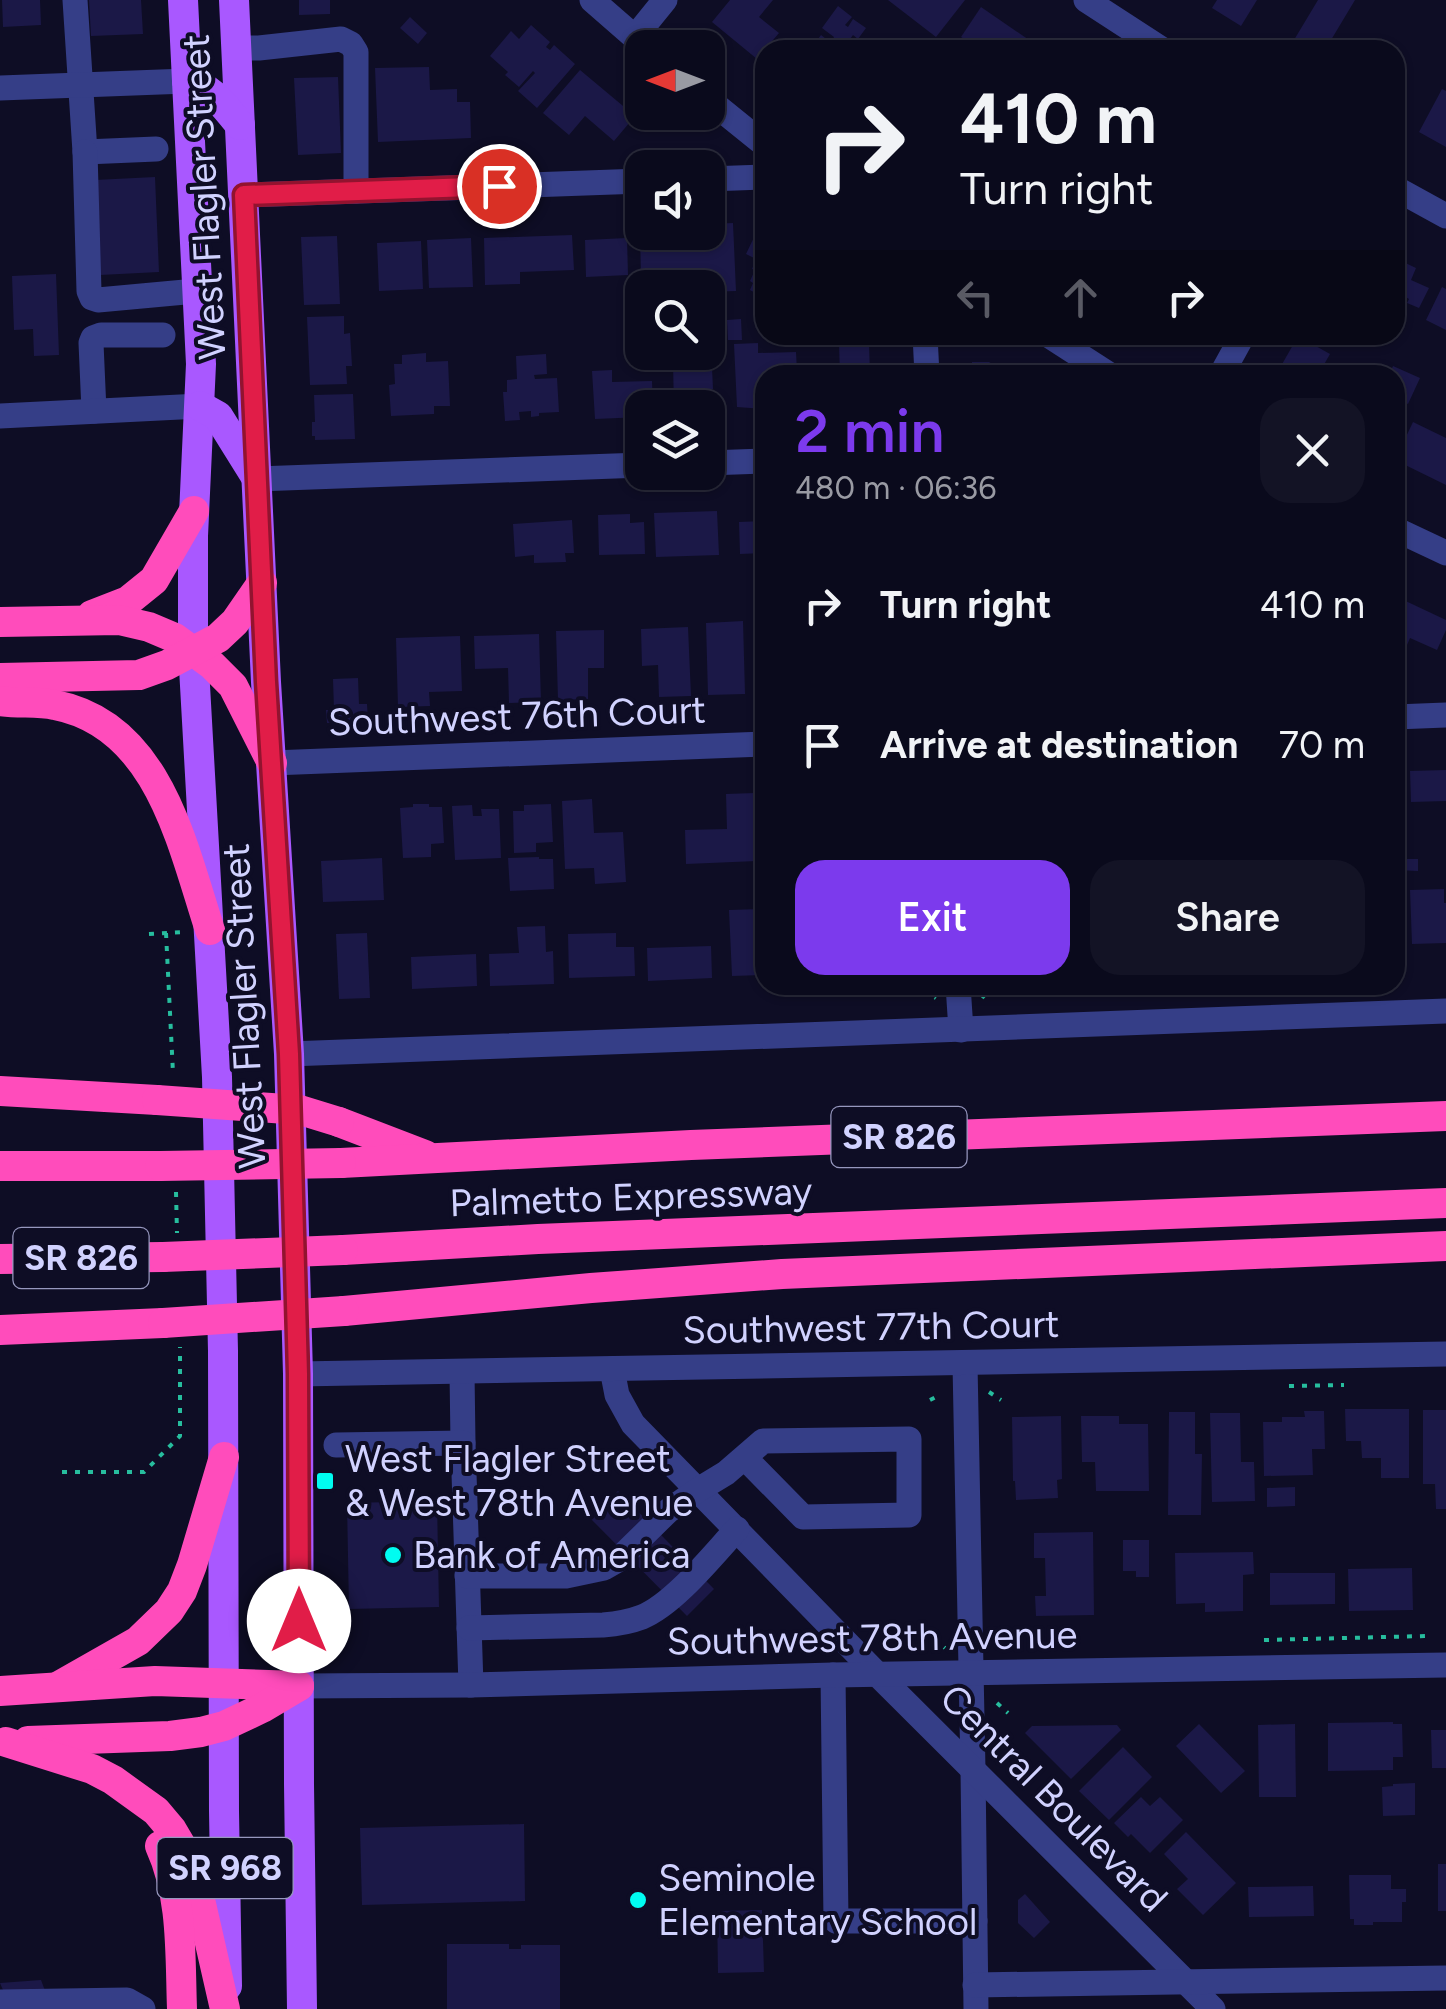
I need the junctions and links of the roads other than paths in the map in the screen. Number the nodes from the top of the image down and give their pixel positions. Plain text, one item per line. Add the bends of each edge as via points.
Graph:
1 (75, 0) edge
2 (184, 0) edge
3 (234, 0) edge
4 (592, 0) edge
5 (665, 0) edge
6 (1086, 0) edge
7 (627, 30) edge
8 (648, 30) edge
9 (1148, 40) edge
10 (237, 48) junction
11 (187, 80) junction
12 (82, 85) junction
13 (0, 88) edge
14 (725, 113) edge
15 (240, 126) junction
16 (755, 137) edge
17 (156, 149) dead end
18 (85, 152) junction
19 (755, 177) edge
20 (725, 178) edge
21 (625, 183) edge
22 (356, 191) junction
23 (1405, 193) edge
24 (244, 195) junction
25 (1446, 216) edge
26 (196, 292) junction
27 (162, 335) dead end
28 (1064, 345) edge
29 (1094, 365) edge
30 (200, 406) junction
31 (94, 411) junction
32 (0, 416) edge
33 (755, 461) edge
34 (725, 462) edge
35 (625, 466) edge
36 (257, 479) junction
37 (194, 511) junction
38 (1405, 534) edge
39 (1446, 553) edge
40 (262, 583) junction
41 (78, 621) junction
42 (0, 622) edge
43 (193, 650) junction
44 (0, 678) edge
45 (0, 701) edge
46 (1446, 715) edge
47 (1405, 717) edge
48 (755, 744) edge
49 (272, 763) junction
50 (210, 930) junction
51 (959, 995) edge
52 (1446, 1011) edge
53 (961, 1030) junction
54 (289, 1054) junction
55 (0, 1092) edge
56 (1446, 1116) edge
57 (437, 1159) junction
58 (0, 1166) edge
59 (1446, 1203) edge
60 (1438, 1248) edge
61 (0, 1259) edge
62 (0, 1330) edge
63 (1446, 1354) edge
64 (965, 1364) junction
65 (612, 1369) junction
66 (462, 1372) junction
67 (298, 1374) junction
68 (463, 1443) junction
69 (336, 1445) dead end
70 (224, 1457) junction
71 (745, 1458) junction
72 (698, 1490) junction
73 (738, 1530) junction
74 (467, 1576) junction
75 (469, 1628) junction
76 (1446, 1665) edge
77 (877, 1674) junction
78 (971, 1674) junction
79 (833, 1675) junction
80 (224, 1683) junction
81 (471, 1685) junction
82 (299, 1686) junction
83 (56, 1687) junction
84 (0, 1691) edge
85 (224, 1726) junction
86 (3, 1742) edge
87 (974, 1770) junction
88 (128, 1791) junction
89 (975, 1921) junction
90 (1446, 1978) edge
91 (1186, 1982) junction
92 (976, 1997) edge
93 (0, 2002) edge
94 (143, 2009) edge
95 (182, 2009) edge
96 (226, 2009) edge
97 (302, 2009) edge
98 (1212, 2009) edge

1 - 12 street
2 - 11 main road, West Flagler Street / SR 968
3 - 10 main road, West Flagler Street / SR 968
4 - 7 street
5 - 8 street
6 - 9 street
10 - 15 main road, West Flagler Street / SR 968
10 - 22 street via 341,39 351,44
11 - 12 street
11 - 15 main road via 214,94
11 - 26 main road, West Flagler Street / SR 968
12 - 13 street
12 - 18 street
14 - 16 street
15 - 24 main road, West Flagler Street / SR 968
17 - 18 street
18 - 26 street via 92,298
19 - 20 street
21 - 22 street
22 - 24 street
23 - 25 street
24 - 36 main road, West Flagler Street / SR 968
26 - 30 main road, West Flagler Street / SR 968
27 - 31 street via 93,338
28 - 29 street
30 - 31 street
30 - 36 main road via 218,416
30 - 37 main road, West Flagler Street / SR 968
31 - 32 street
33 - 34 street
35 - 36 street
36 - 40 main road, West Flagler Street / SR 968
37 - 41 highway via 154,580 128,601
37 - 43 main road, West Flagler Street / SR 968
38 - 39 street
40 - 43 highway via 235,622
40 - 49 main road, West Flagler Street / SR 968
41 - 42 highway
41 - 43 highway via 149,627
43 - 44 highway via 139,675
43 - 49 highway via 233,686
43 - 50 main road, West Flagler Street / SR 968
45 - 50 highway via 86,715 131,748 174,820
46 - 47 street
48 - 49 street, Southwest 76th Court
49 - 54 main road, West Flagler Street / SR 968
50 - 70 main road, West Flagler Street / SR 968
51 - 53 street
52 - 53 street
53 - 54 street
54 - 67 main road, West Flagler Street / SR 968
55 - 57 highway, bridge via 300,1110
56 - 57 highway, Palmetto Expressway / SR 826
57 - 58 highway, Palmetto Expressway / SR 826, bridge
59 - 61 highway, Palmetto Expressway / SR 826, bridge
60 - 62 highway, bridge via 782,1274
63 - 64 street, Southwest 77th Court
64 - 65 street, Southwest 77th Court
64 - 78 street
65 - 66 street, Southwest 77th Court
65 - 72 street, Central Boulevard via 633,1424
66 - 67 street, Southwest 77th Court
66 - 68 street
67 - 82 main road, West Flagler Street / SR 968
68 - 69 street
68 - 74 street
70 - 80 main road, West Flagler Street / SR 968
70 - 83 highway via 192,1565 169,1611 129,1647
71 - 71 street via 763,1442 909,1439 910,1515 803,1517
71 - 72 street
72 - 73 street, Central Boulevard
72 - 74 street via 604,1568 566,1576
73 - 75 street via 645,1616 602,1625
73 - 77 street, Central Boulevard
74 - 75 street
75 - 81 street
76 - 78 street, Southwest 78th Avenue
77 - 78 street, Southwest 78th Avenue
77 - 79 street, Southwest 78th Avenue
77 - 87 street, Central Boulevard
78 - 87 street
79 - 81 street, Southwest 78th Avenue
79 - 89 street via 836,1921
80 - 82 highway
80 - 83 highway
80 - 85 main road, West Flagler Street / SR 968
81 - 82 street, Southwest 78th Avenue
82 - 85 highway
82 - 97 main road, West Flagler Street / SR 968
83 - 84 highway
85 - 86 highway via 170,1736
85 - 96 main road, West Flagler Street / SR 968
86 - 88 highway via 92,1769
87 - 89 street
87 - 91 street, Central Boulevard
88 - 95 highway via 173,1881
88 - 96 highway via 156,1811 182,1847
89 - 92 street
90 - 91 street
91 - 92 street
91 - 98 street, Central Boulevard
93 - 94 street via 128,2000

